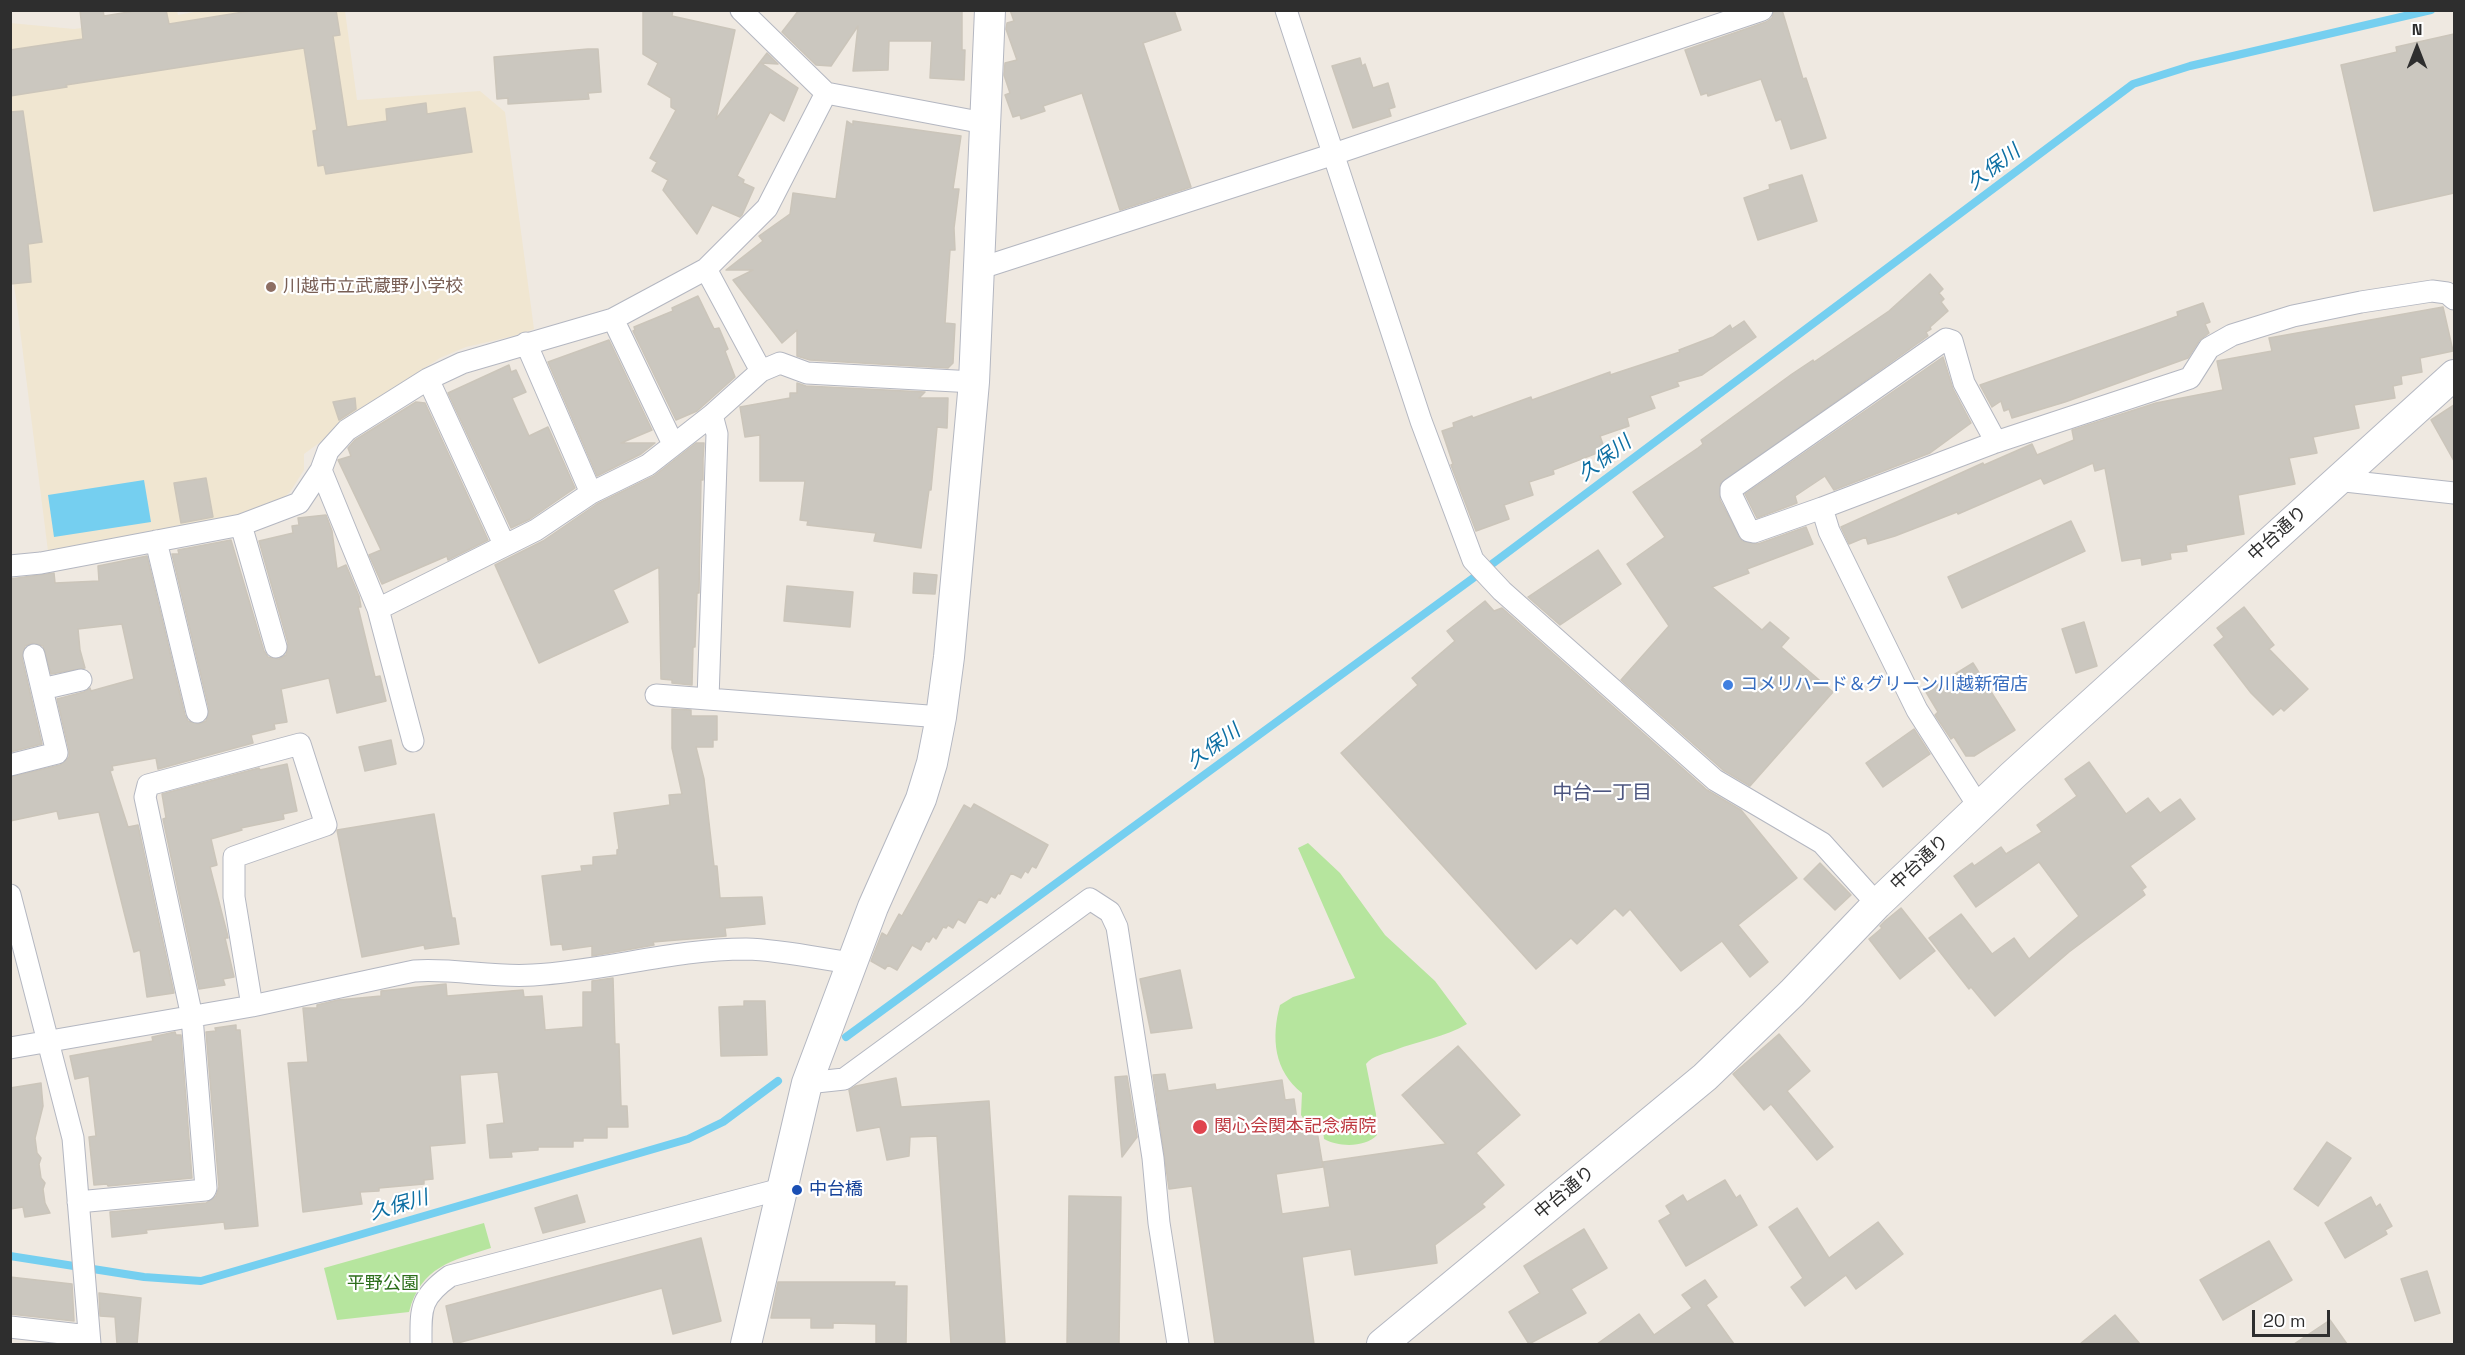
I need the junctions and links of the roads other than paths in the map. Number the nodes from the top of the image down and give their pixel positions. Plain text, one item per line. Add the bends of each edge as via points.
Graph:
1 (741, 10) edge
2 (990, 10) edge
3 (1286, 10) edge
4 (1762, 10) edge
5 (826, 93) junction
6 (984, 123) junction
7 (1334, 154) junction
8 (706, 268) junction
9 (978, 269) junction
10 (2454, 299) edge
11 (613, 320) junction
12 (526, 343) junction
13 (761, 371) junction
14 (2454, 375) edge
15 (428, 379) junction
16 (974, 382) junction
17 (712, 415) junction
18 (1996, 442) junction
19 (673, 444) junction
20 (321, 470) junction
21 (2336, 480) junction
22 (2454, 493) edge
23 (591, 494) junction
24 (1822, 508) junction
25 (241, 525) junction
26 (156, 541) junction
27 (504, 544) junction
28 (10, 566) edge
29 (378, 609) junction
30 (276, 647) dead end
31 (34, 655) dead end
32 (81, 680) dead end
33 (42, 689) junction
34 (656, 695) dead end
35 (708, 699) junction
36 (197, 712) dead end
37 (941, 717) junction
38 (413, 741) dead end
39 (10, 765) edge
40 (1979, 807) junction
41 (10, 895) edge
42 (1876, 904) junction
43 (851, 963) junction
44 (252, 1006) junction
45 (192, 1017) junction
46 (49, 1043) junction
47 (10, 1048) edge
48 (807, 1083) junction
49 (781, 1189) junction
50 (78, 1202) junction
51 (10, 1327) edge
52 (90, 1340) edge
53 (421, 1344) edge
54 (746, 1344) edge
55 (1178, 1344) edge
56 (1382, 1344) edge

1 - 5 street
2 - 6 street
3 - 7 street
4 - 7 street
5 - 6 street
5 - 8 street via 767,208
6 - 9 street
7 - 9 street
7 - 42 street via 1421,421 1473,560 1715,780 1822,843
8 - 11 street
8 - 13 street
9 - 16 street
10 - 18 street via 2447,293 2432,291 2361,302 2293,316 2232,335 2208,348 2190,378
11 - 12 street
11 - 19 street
12 - 15 street via 462,363
12 - 23 street
13 - 16 street via 780,363 807,373
13 - 17 street
14 - 21 street, 中台通り
15 - 20 street via 347,430 328,451
15 - 27 street
16 - 37 street via 950,657
17 - 19 street
17 - 35 street via 717,434
18 - 24 street
18 - 24 street via 1964,383 1952,341 1946,339 1731,489 1749,531
19 - 23 street via 648,465
20 - 25 street via 299,503
20 - 29 street
21 - 22 street
21 - 40 street, 中台通り
23 - 27 street via 536,530
24 - 40 street via 1829,531 1917,710
25 - 26 street
25 - 30 street
26 - 28 street
26 - 36 street
27 - 29 street
29 - 38 street
31 - 33 street
32 - 33 street
33 - 39 street via 57,753
34 - 35 street
35 - 37 street
37 - 43 street via 921,799
40 - 42 street, 中台通り
41 - 46 street
42 - 56 street, 中台通り via 1706,1077
43 - 44 street via 748,949 680,953 567,973 510,977 414,971
43 - 48 street
44 - 45 street
44 - 45 street via 234,897 234,856 326,825 300,744 148,785 145,797
45 - 46 street
45 - 50 street via 205,1190
46 - 47 street
46 - 50 street via 73,1138
48 - 49 street
48 - 55 street via 844,1079 1090,899 1110,912 1117,927 1134,1027
49 - 53 street via 450,1276 431,1290 422,1312
49 - 54 street
50 - 52 street
51 - 52 street

